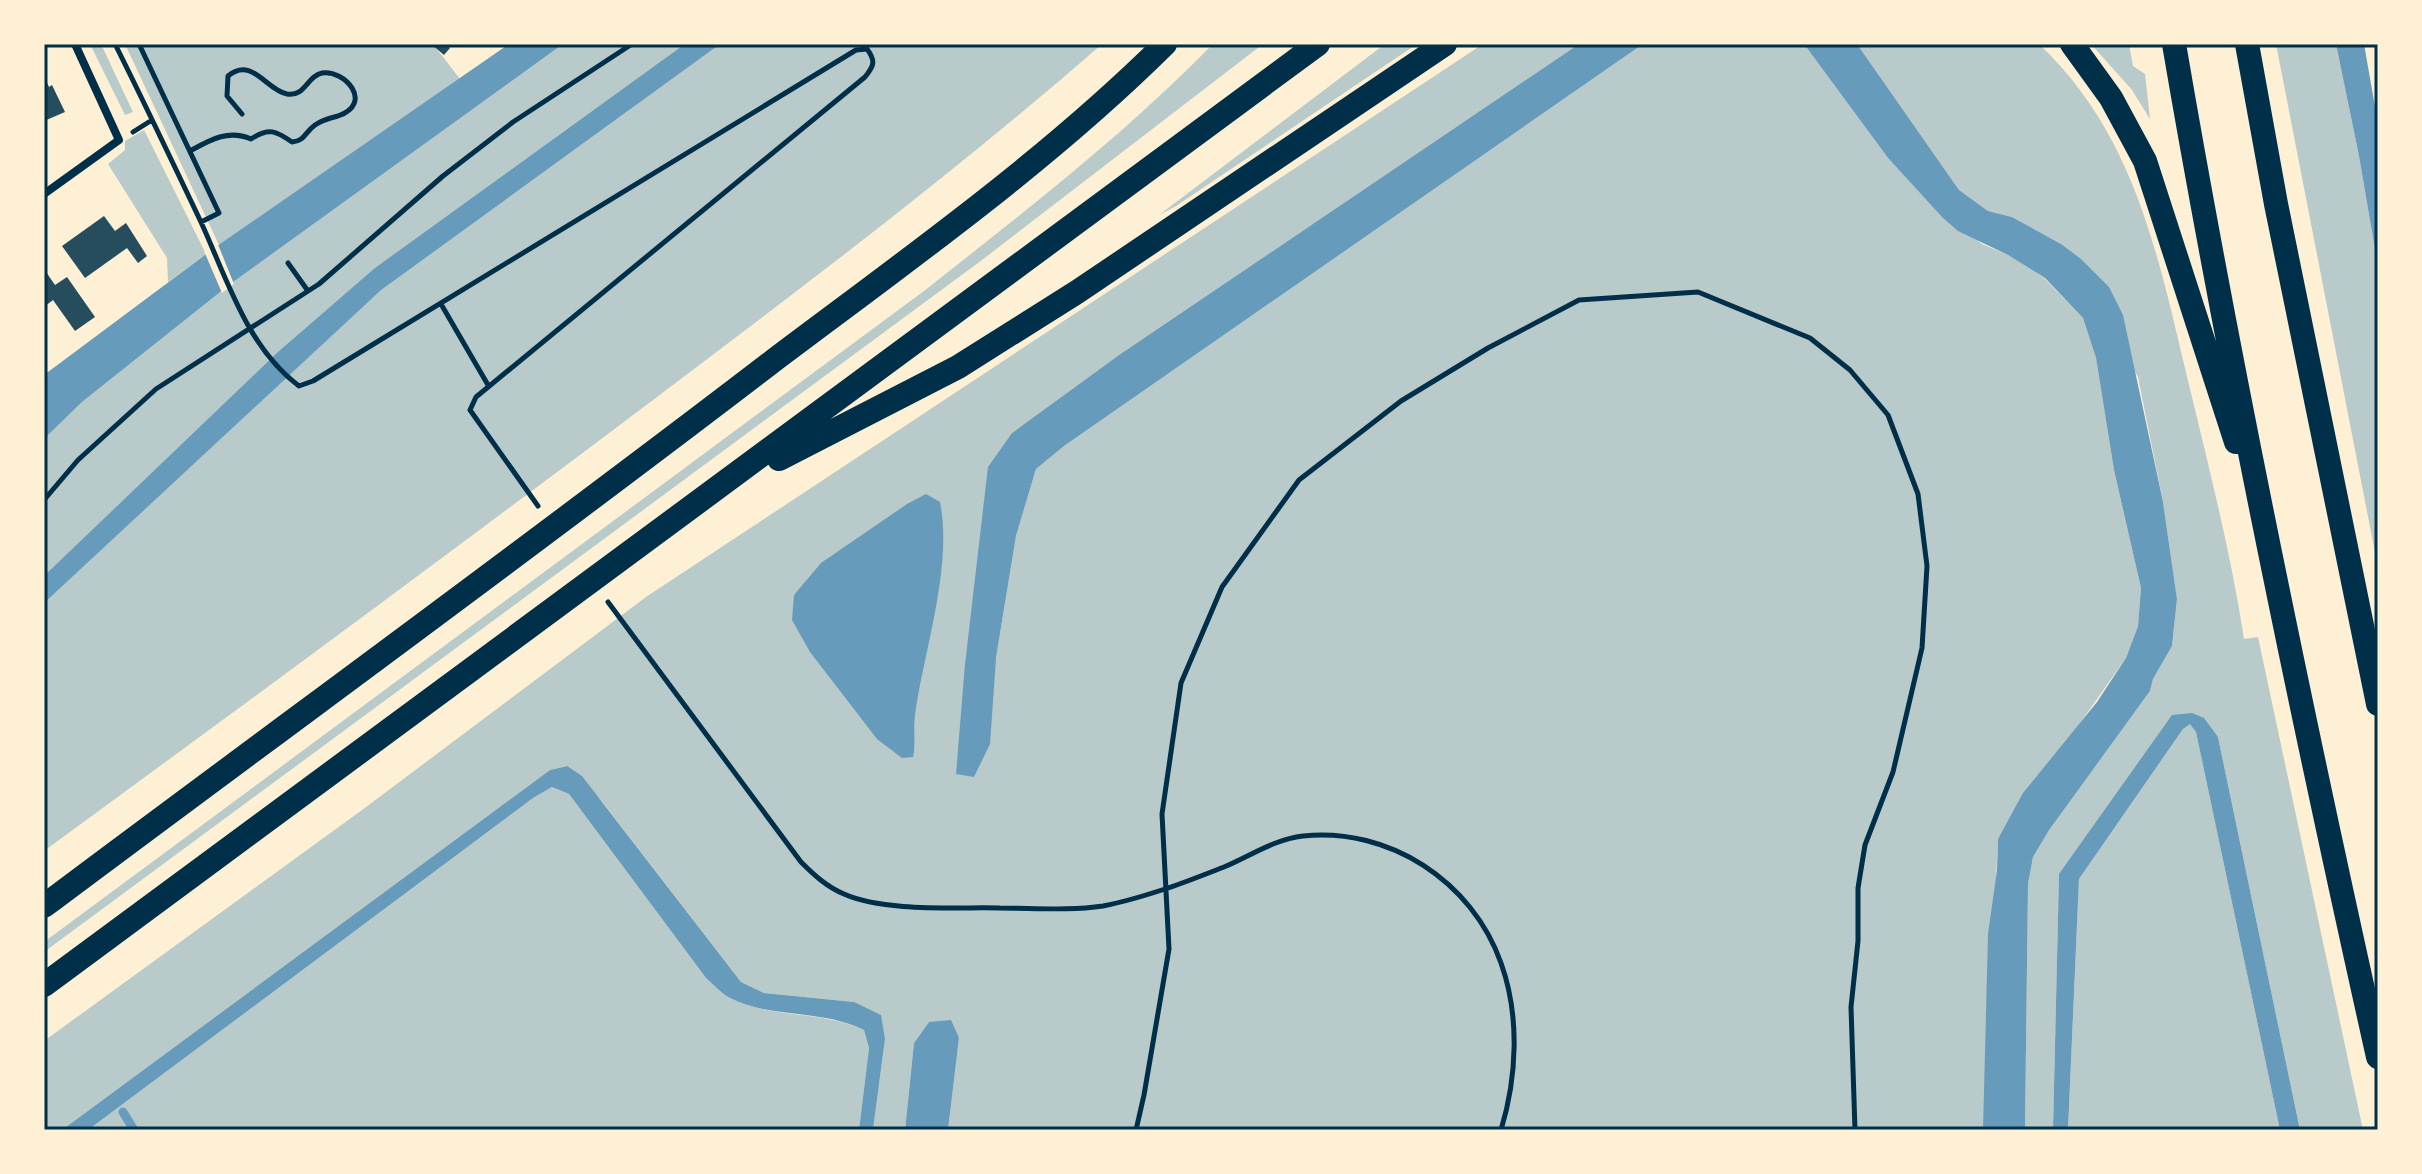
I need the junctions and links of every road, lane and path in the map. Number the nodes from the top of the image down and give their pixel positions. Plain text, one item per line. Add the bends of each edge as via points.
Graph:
1 (75, 44) edge
2 (115, 44) edge
3 (139, 44) edge
4 (632, 44) edge
5 (1165, 44) edge
6 (1318, 44) edge
7 (1445, 44) edge
8 (2072, 44) edge
9 (2174, 44) edge
10 (2247, 44) edge
11 (242, 114) dead end
12 (190, 151) junction
13 (44, 194) edge
14 (201, 222) junction
15 (288, 263) dead end
16 (308, 291) junction
17 (441, 304) junction
18 (248, 328) junction
19 (488, 385) junction
20 (480, 428) dead end
21 (44, 500) edge
22 (699, 500) junction
23 (2273, 558) junction
24 (669, 686) dead end
25 (2378, 704) edge
26 (1164, 889) junction
27 (44, 906) edge
28 (44, 985) edge
29 (2378, 1057) edge
30 (1136, 1130) edge
31 (1501, 1130) edge
32 (1855, 1130) edge

1 - 13 street via 119,140
2 - 14 path
3 - 12 path
4 - 16 path via 513,122
5 - 27 highway via 1013,179
6 - 22 highway
7 - 22 highway via 958,367
8 - 23 highway via 2111,98 2145,161
9 - 23 highway via 2203,217
10 - 25 highway
11 - 12 path via 227,96 226,81 238,71 252,71 292,95 316,75 330,73 357,96 351,111 317,124 298,142 268,130 251,139 226,135
12 - 14 path via 219,213
14 - 18 path
15 - 16 path
16 - 18 path
17 - 18 path via 299,386
17 - 19 path
17 - 19 path via 856,50 867,49 874,58 865,77
18 - 21 path via 156,389 78,460
19 - 20 path via 470,410
22 - 28 highway
23 - 29 highway
24 - 26 path via 801,862 845,895 875,903 1033,908 1103,906
26 - 30 path via 1169,949
26 - 31 path via 1300,836 1345,836 1382,844 1437,874 1476,915 1508,989 1514,1046
26 - 32 path via 1162,814 1181,683 1222,587 1299,480 1401,401 1579,300 1698,292 1810,338 1850,370 1888,415 1918,494 1927,566 1922,648 1893,772 1865,845 1858,888 1851,1007

